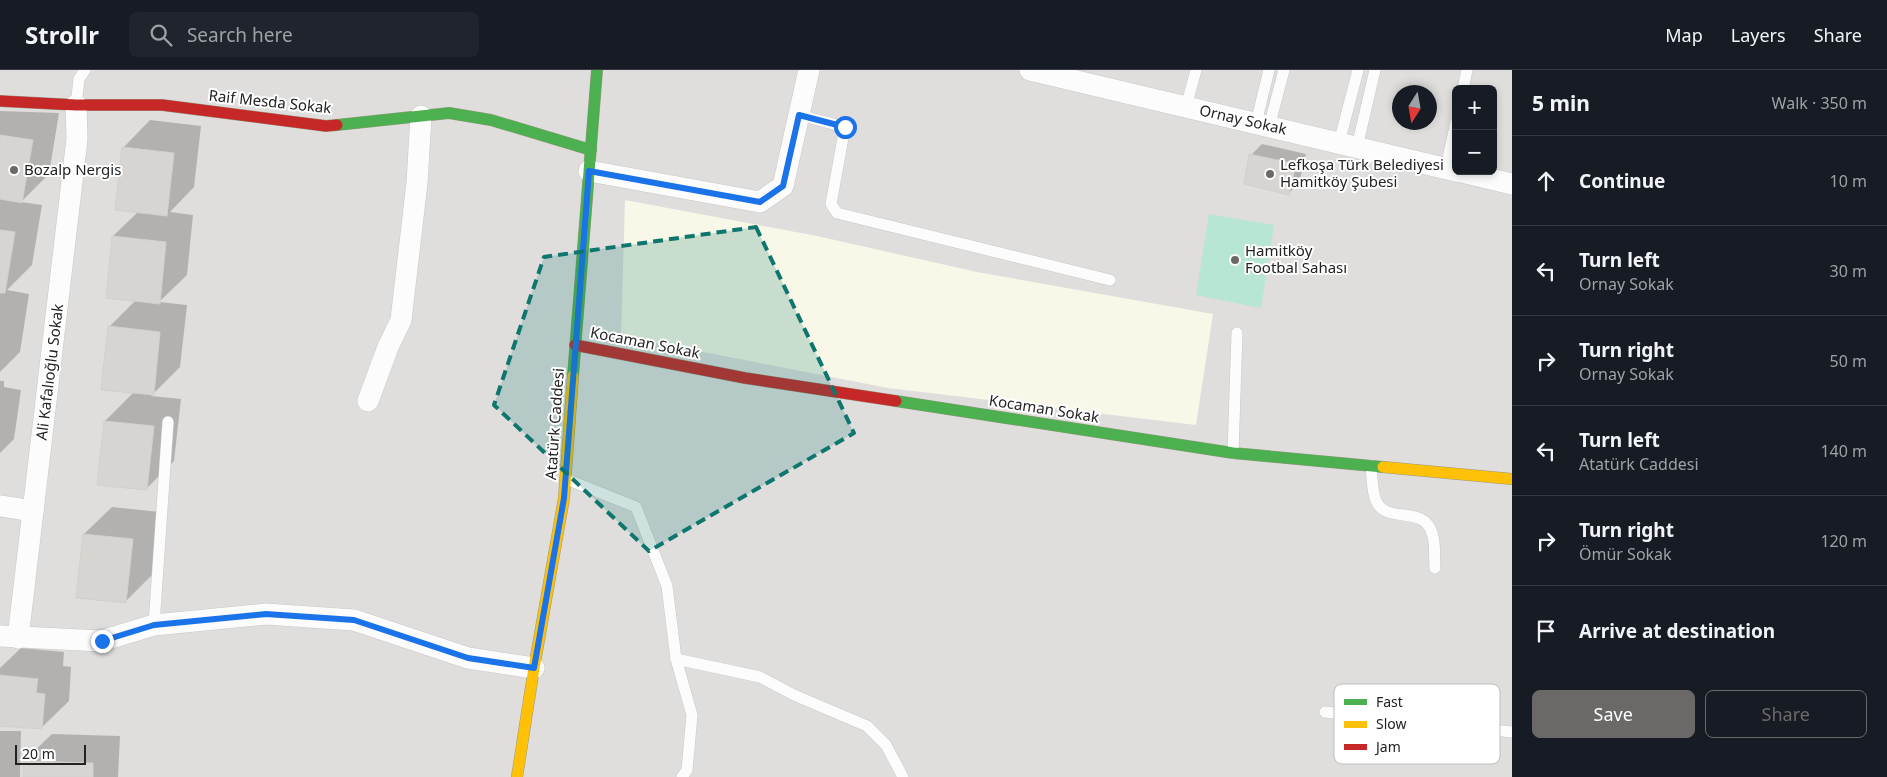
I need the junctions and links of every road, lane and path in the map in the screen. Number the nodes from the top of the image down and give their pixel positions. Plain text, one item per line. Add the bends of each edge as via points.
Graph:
1 (85, 70) edge
2 (597, 70) edge
3 (810, 70) edge
4 (1030, 70) edge
5 (1196, 70) edge
6 (1269, 70) edge
7 (1284, 70) edge
8 (1358, 70) edge
9 (1375, 70) edge
10 (1467, 70) edge
11 (1464, 85) edge
12 (0, 101) edge
13 (76, 105) junction
14 (1186, 107) junction
15 (799, 115) junction
16 (421, 116) junction
17 (1263, 125) junction
18 (1348, 145) junction
19 (590, 161) junction
20 (1452, 170) edge
21 (1474, 175) edge
22 (1512, 184) edge
23 (1110, 280) dead end
24 (1237, 333) dead end
25 (575, 345) junction
26 (368, 401) dead end
27 (168, 422) dead end
28 (1233, 453) junction
29 (1371, 466) junction
30 (566, 479) junction
31 (1512, 480) edge
32 (0, 506) edge
33 (33, 511) junction
34 (1435, 568) dead end
35 (154, 625) junction
36 (9, 637) edge
37 (676, 659) junction
38 (534, 668) junction
39 (1326, 712) dead end
40 (1334, 713) edge
41 (517, 777) edge
42 (682, 777) edge
43 (903, 777) edge

1 - 13 lane via 79,79
2 - 19 street, Atatürk Caddesi
3 - 15 street
4 - 14 street, Ornay Sokak
5 - 14 lane
6 - 17 lane
7 - 17 lane
8 - 18 lane
9 - 18 lane
10 - 11 lane
12 - 13 street, Raif Mesda Sokak
13 - 16 street, Raif Mesda Sokak via 162,106 326,126
13 - 33 street, Ali Kafalıoğlu Sokak via 77,139
14 - 17 street, Ornay Sokak
15 - 19 street via 783,186 760,202
15 - 23 lane via 845,127 831,204 838,213
16 - 19 street, Raif Mesda Sokak via 449,113 491,120
16 - 26 street via 417,183 401,320
17 - 18 street, Ornay Sokak
18 - 20 street, Ornay Sokak
19 - 25 street, Atatürk Caddesi
21 - 22 street, Ornay Sokak
24 - 28 lane
25 - 28 street, Kocaman Sokak via 755,379
25 - 30 street, Atatürk Caddesi
27 - 35 lane
28 - 29 street, Kocaman Sokak
29 - 31 street, Kocaman Sokak
29 - 34 lane via 1376,501 1384,511 1426,521 1433,534
30 - 37 lane via 636,507 666,586
30 - 38 street, Atatürk Caddesi
32 - 33 street
33 - 36 street, Ali Kafalıoğlu Sokak
35 - 36 street via 102,641
35 - 38 street via 266,614 354,620 468,658
37 - 42 lane via 692,715 687,770
37 - 43 lane via 760,677 867,726 886,745
38 - 41 street, Atatürk Caddesi
39 - 40 lane

